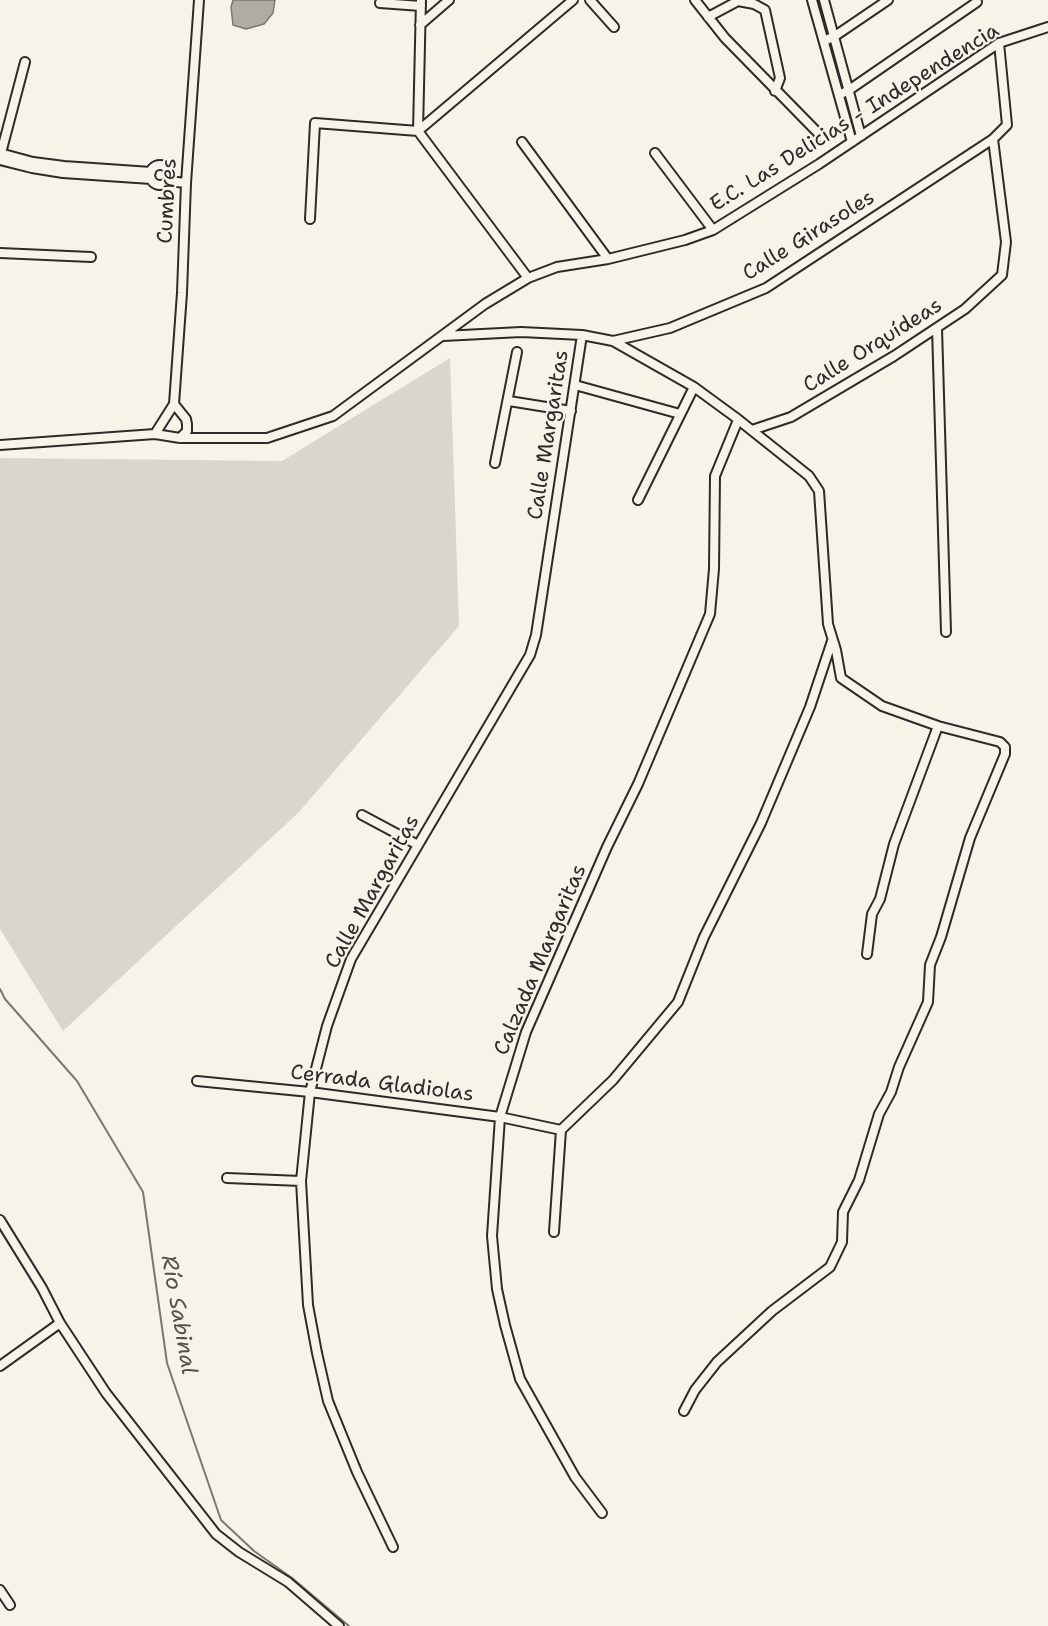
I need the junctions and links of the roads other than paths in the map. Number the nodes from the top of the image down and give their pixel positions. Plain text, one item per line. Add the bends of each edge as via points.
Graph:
1 (199, 0) edge
2 (449, 0) edge
3 (573, 0) edge
4 (590, 0) edge
5 (695, 0) edge
6 (812, 0) edge
7 (824, 0) edge
8 (888, 0) edge
9 (977, 2) dead end
10 (380, 3) dead end
11 (421, 3) edge
12 (708, 17) junction
13 (420, 26) junction
14 (614, 27) dead end
15 (1048, 27) edge
16 (835, 36) junction
17 (824, 41) junction
18 (999, 43) junction
19 (25, 62) dead end
20 (849, 90) junction
21 (775, 91) junction
22 (839, 95) junction
23 (418, 131) junction
24 (861, 136) junction
25 (822, 137) dead end
26 (993, 139) junction
27 (522, 142) dead end
28 (852, 142) junction
29 (655, 153) dead end
30 (0, 156) edge
31 (151, 175) junction
32 (169, 178) junction
33 (186, 180) junction
34 (310, 219) dead end
35 (713, 230) junction
36 (0, 253) edge
37 (91, 257) dead end
38 (608, 259) junction
39 (528, 278) junction
40 (937, 328) junction
41 (582, 335) junction
42 (442, 336) junction
43 (613, 341) junction
44 (517, 352) dead end
45 (575, 385) junction
46 (694, 387) junction
47 (509, 401) junction
48 (174, 404) junction
49 (571, 411) junction
50 (680, 414) junction
51 (738, 420) junction
52 (752, 430) junction
53 (155, 434) junction
54 (180, 438) junction
55 (0, 445) edge
56 (495, 464) dead end
57 (638, 500) dead end
58 (946, 632) dead end
59 (833, 639) junction
60 (938, 726) junction
61 (362, 815) dead end
62 (418, 845) junction
63 (867, 954) dead end
64 (197, 1081) dead end
65 (310, 1092) junction
66 (500, 1117) junction
67 (561, 1130) junction
68 (227, 1178) dead end
69 (301, 1181) junction
70 (0, 1220) edge
71 (554, 1232) dead end
72 (60, 1323) junction
73 (0, 1366) edge
74 (684, 1412) dead end
75 (602, 1513) dead end
76 (393, 1547) dead end
77 (1, 1594) edge
78 (10, 1605) dead end
79 (339, 1626) edge

1 - 33 street, Cumbres
2 - 13 street
3 - 23 street
4 - 14 street
5 - 12 street
6 - 17 street
7 - 16 street
8 - 16 street
9 - 20 street
10 - 11 street
11 - 13 street
12 - 21 street
12 - 21 street via 738,1 765,10 780,78
13 - 23 street
15 - 18 street, E.C. Las Delicias - Independencia
16 - 17 street
16 - 20 street
17 - 22 street
18 - 24 street, E.C. Las Delicias - Independencia
18 - 26 street, Calle Girasoles via 1007,126
19 - 30 street
20 - 22 street
20 - 24 street
21 - 25 street
22 - 28 street
23 - 34 street via 315,123
23 - 39 street
24 - 28 street, E.C. Las Delicias - Independencia
26 - 40 street, Calle Orquídeas via 1006,242 1002,275
26 - 43 street, Calle Girasoles via 766,288 670,328
27 - 38 street
28 - 35 street, E.C. Las Delicias - Independencia
29 - 35 street
30 - 31 street via 32,168 63,173
31 - 32 street via 159,185
31 - 32 street via 155,167 162,165 168,168
32 - 33 street
33 - 48 street, Cumbres
35 - 38 street, E.C. Las Delicias - Independencia
36 - 37 street
38 - 39 street, E.C. Las Delicias - Independencia via 557,267
39 - 42 street, E.C. Las Delicias - Independencia via 484,304
40 - 52 street, Calle Orquídeas via 810,407
40 - 58 street
41 - 42 street via 521,332
41 - 43 street
41 - 45 street, Calle Margaritas
42 - 54 street, E.C. Las Delicias - Independencia via 333,416 267,438
43 - 46 street
44 - 47 street
45 - 49 street, Calle Margaritas
45 - 50 street
46 - 50 street
46 - 51 street
47 - 49 street
47 - 56 street
48 - 53 street, Cumbres
48 - 54 street via 187,424 187,431
49 - 62 street, Calle Margaritas via 530,655
50 - 57 street
51 - 52 street
51 - 66 street, Calzada Margaritas via 715,476 710,614 526,1032
52 - 59 street via 808,476 819,491 828,624
53 - 54 street, E.C. Las Delicias - Independencia
53 - 55 street, E.C. Las Delicias - Independencia
59 - 60 street via 841,678 882,706
59 - 67 street via 810,707 769,804 704,937 678,1002 613,1080
60 - 63 street via 872,914
60 - 74 street via 1000,742 1005,754 970,838 930,965 928,1002 879,1114 859,1180 843,1212 842,1242 830,1268 772,1311 717,1362
61 - 62 street
62 - 65 street, Calle Margaritas via 351,959 327,1026
64 - 65 street, Cerrada Gladiolas
65 - 66 street, Cerrada Gladiolas
65 - 69 street, Calle Margaritas
66 - 67 street, Cerrada Gladiolas
66 - 75 street, Calzada Margaritas via 492,1236 505,1325 520,1379 575,1478
67 - 71 street
68 - 69 street
69 - 76 street, Calle Margaritas via 308,1305 328,1401
70 - 72 street
72 - 73 street
72 - 79 street via 106,1393 216,1534 288,1582
77 - 78 street

